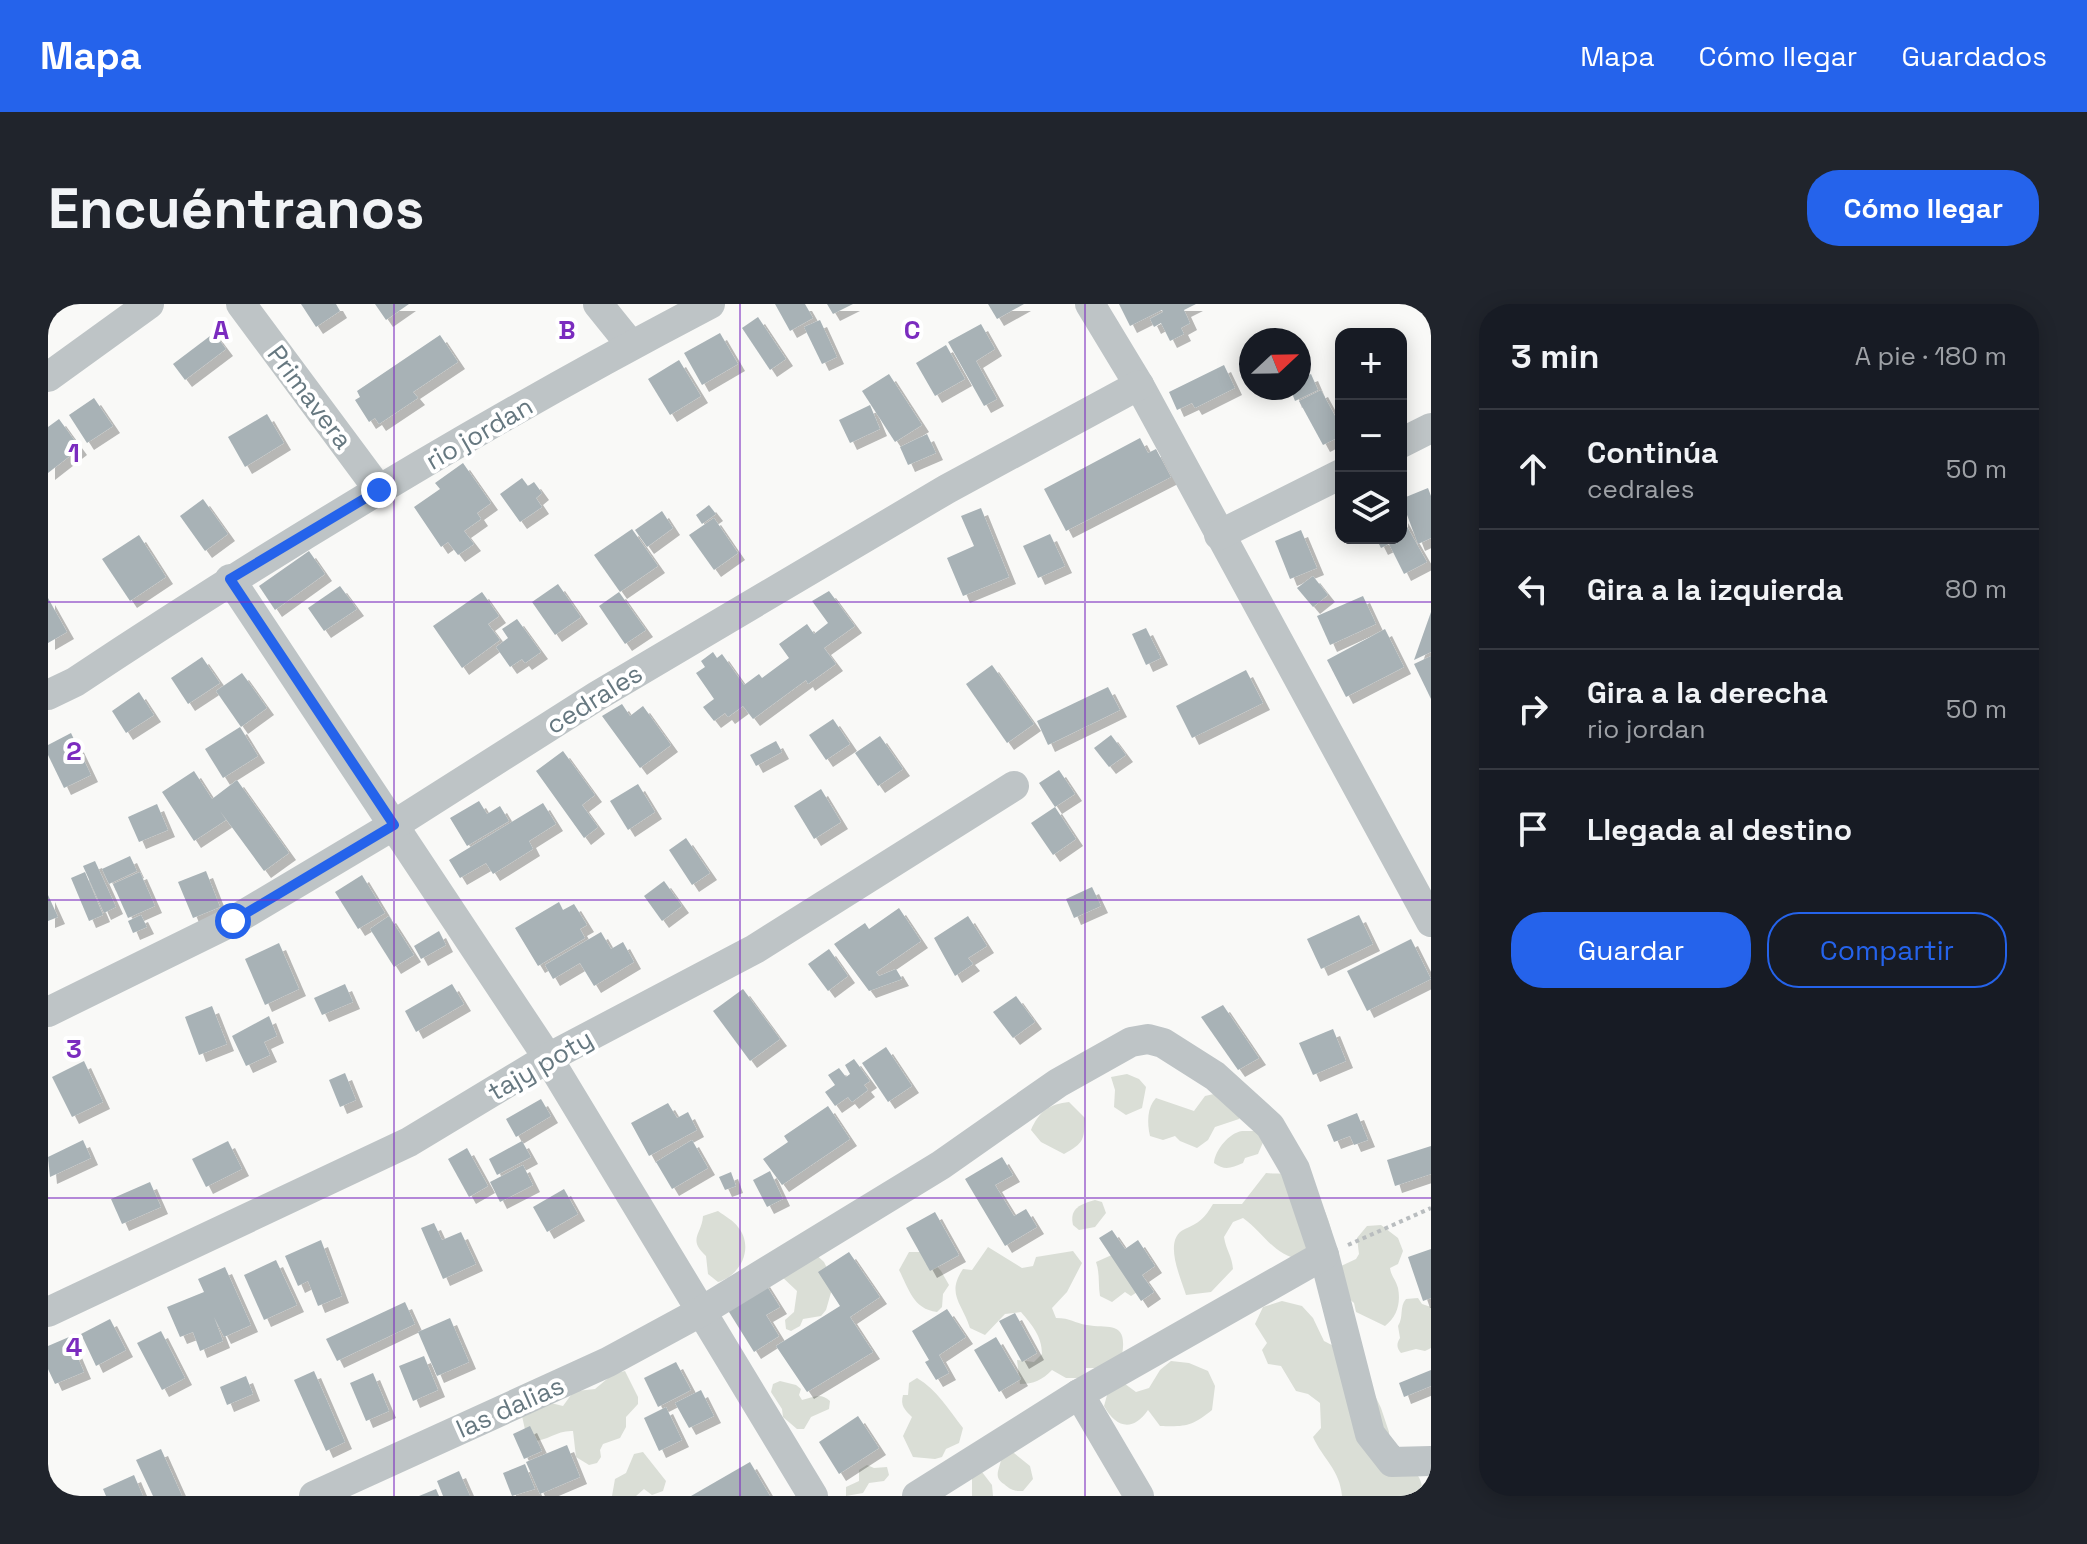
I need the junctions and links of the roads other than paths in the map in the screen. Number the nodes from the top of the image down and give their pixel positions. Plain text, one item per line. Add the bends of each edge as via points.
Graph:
1 (149, 304) edge
2 (241, 304) edge
3 (598, 304) edge
4 (710, 304) edge
5 (1090, 304) edge
6 (631, 345) junction
7 (48, 377) edge
8 (1139, 385) junction
9 (1431, 428) edge
10 (1407, 440) edge
11 (1335, 477) edge
12 (379, 490) junction
13 (1219, 535) junction
14 (230, 579) junction
15 (48, 695) edge
16 (1014, 786) dead end
17 (394, 825) junction
18 (1431, 922) edge
19 (48, 1012) edge
20 (548, 1058) junction
21 (1324, 1255) junction
22 (702, 1311) junction
23 (48, 1312) edge
24 (1079, 1394) junction
25 (1431, 1461) edge
26 (314, 1496) edge
27 (813, 1496) edge
28 (917, 1496) edge
29 (1139, 1496) edge

1 - 7 street
2 - 12 street, Primavera
3 - 6 street
4 - 6 street, rio jordan
5 - 8 street
6 - 12 street, rio jordan
8 - 13 street
8 - 17 street, cedrales via 947,489 597,696
9 - 10 street
11 - 13 street
12 - 14 street, rio jordan
13 - 18 street
14 - 15 street, rio jordan
14 - 17 street
16 - 20 street, tajy poty via 755,949
17 - 19 street, cedrales via 233,921
17 - 20 street
20 - 22 street
20 - 23 street, tajy poty via 409,1142
21 - 22 street, las dalias via 1295,1169 1270,1126 1215,1076 1148,1039 1131,1042 1058,1083 941,1165
21 - 24 street
21 - 25 street via 1370,1434 1392,1462
22 - 26 street, las dalias via 608,1362
22 - 27 street
24 - 28 street
24 - 29 street

